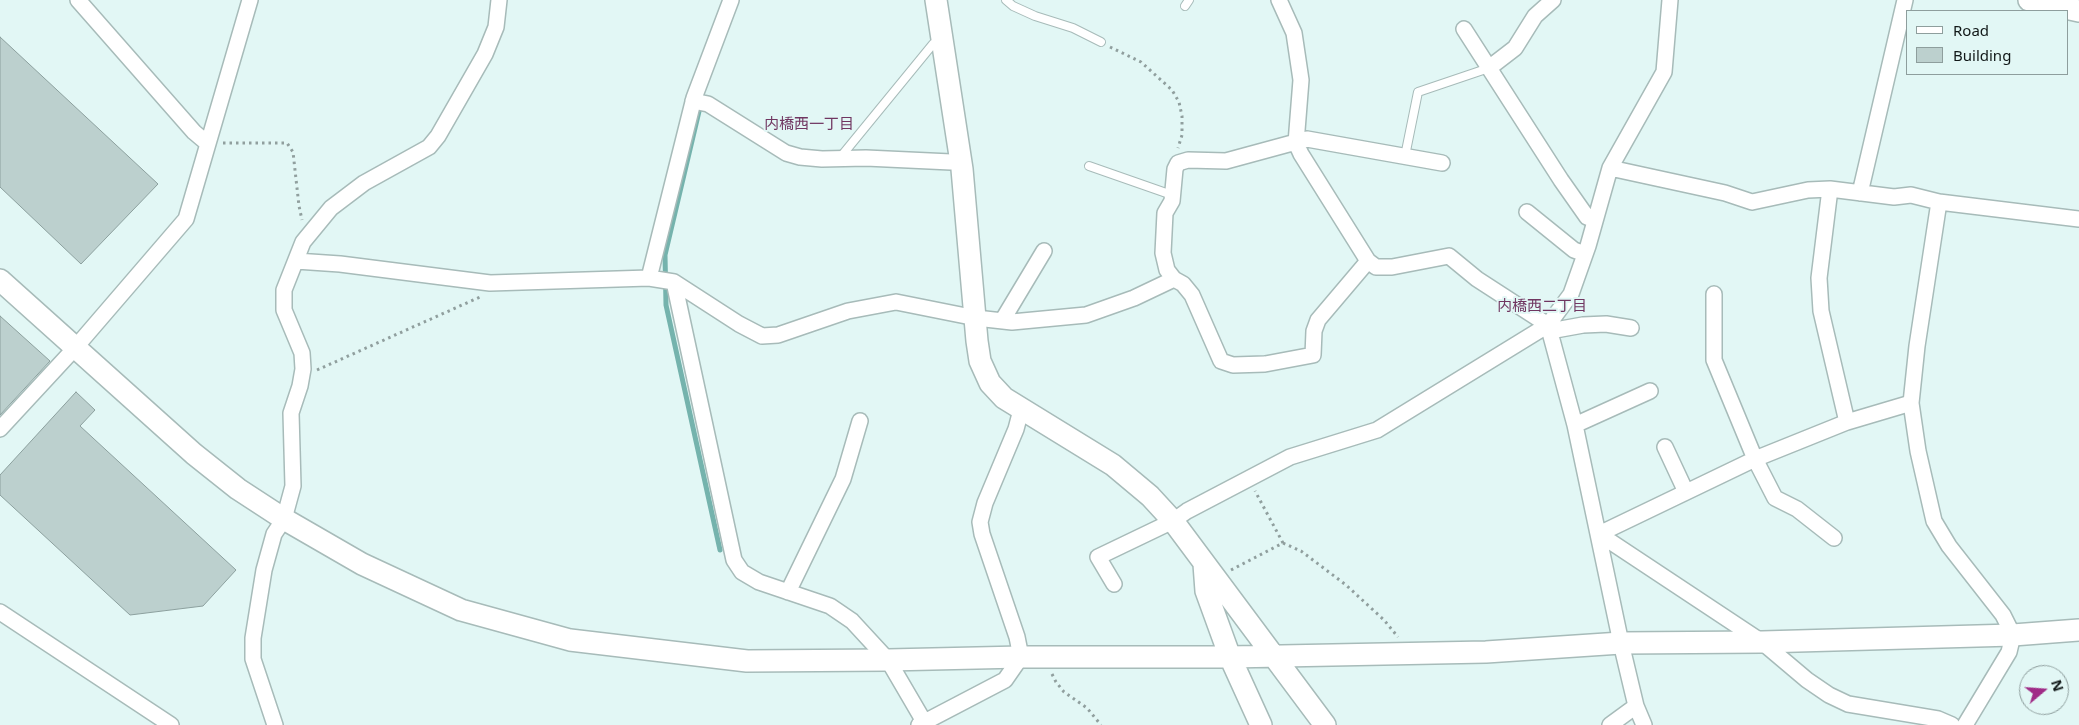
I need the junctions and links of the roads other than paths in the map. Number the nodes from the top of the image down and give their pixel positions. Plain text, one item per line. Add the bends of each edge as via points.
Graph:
1 (78, 0) edge
2 (250, 0) edge
3 (499, 0) edge
4 (731, 0) edge
5 (936, 0) edge
6 (1006, 0) edge
7 (1279, 0) edge
8 (1553, 0) edge
9 (1670, 0) edge
10 (1905, 0) edge
11 (2029, 0) edge
12 (2079, 11) edge
13 (1464, 29) dead end
14 (942, 42) junction
15 (1101, 42) road end
16 (1489, 68) junction
17 (693, 101) junction
18 (207, 143) junction
19 (1296, 143) junction
20 (1405, 156) junction
21 (843, 158) junction
22 (961, 160) junction
23 (1442, 163) dead end
24 (1089, 166) dead end
25 (1610, 168) junction
26 (1830, 189) junction
27 (1860, 193) junction
28 (1172, 195) junction
29 (1939, 202) junction
30 (1527, 212) dead end
31 (2079, 219) edge
32 (1595, 220) junction
33 (1044, 251) dead end
34 (1585, 254) junction
35 (296, 261) junction
36 (1368, 261) junction
37 (649, 278) junction
38 (1174, 279) junction
39 (0, 280) edge
40 (674, 282) junction
41 (1714, 294) dead end
42 (976, 318) junction
43 (1002, 321) junction
44 (1549, 328) junction
45 (1632, 328) dead end
46 (75, 348) junction
47 (1650, 391) dead end
48 (1911, 404) junction
49 (1022, 410) junction
50 (860, 421) dead end
51 (1846, 422) junction
52 (1575, 426) junction
53 (0, 429) edge
54 (1665, 447) dead end
55 (1755, 459) junction
56 (1686, 492) junction
57 (284, 518) junction
58 (1173, 521) junction
59 (1598, 534) junction
60 (1834, 538) dead end
61 (1210, 571) junction
62 (1114, 584) dead end
63 (788, 592) junction
64 (0, 612) edge
65 (2079, 630) edge
66 (2013, 635) junction
67 (1762, 642) junction
68 (1621, 643) junction
69 (1021, 656) junction
70 (1230, 657) junction
71 (1273, 657) junction
72 (888, 660) junction
73 (1636, 706) junction
74 (923, 724) edge
75 (170, 725) edge
76 (275, 725) edge
77 (1261, 725) edge
78 (1324, 725) edge
79 (1610, 725) edge
80 (1644, 725) edge
81 (1952, 725) edge
82 (1965, 725) edge

1 - 18 street
2 - 18 street
3 - 35 street via 496,27 485,54 438,136 429,147 364,183 331,208 303,242
4 - 17 street
5 - 14 street
6 - 15 lane via 1028,13 1073,28
7 - 19 street via 1294,33 1301,80
8 - 16 street via 1536,16 1516,48
9 - 25 street via 1664,72
10 - 27 street
11 - 12 street
13 - 16 street
14 - 21 lane via 933,44
14 - 22 street
16 - 20 lane via 1418,92
16 - 32 street via 1561,180 1587,217
17 - 21 street via 708,104 786,153 800,157
17 - 37 street
18 - 46 street via 186,219
19 - 20 street via 1307,139
19 - 28 street via 1226,161 1188,160 1178,163
19 - 36 street
20 - 23 street
21 - 22 street
22 - 42 street
24 - 28 lane
25 - 26 street via 1726,193 1752,202 1808,190
25 - 32 street
26 - 27 street
26 - 51 street via 1819,278 1821,311
27 - 29 street via 1894,197 1911,195
28 - 38 street via 1165,213 1163,253 1167,270
29 - 31 street
29 - 48 street
30 - 34 street via 1574,250
32 - 34 street
33 - 43 street
34 - 44 street via 1571,294
35 - 37 street via 499,282
35 - 57 street via 284,290 284,310 302,353 303,369 291,413 293,486
36 - 38 street via 1318,320 1313,355 1265,364 1221,362 1192,295 1184,284
36 - 44 street via 1376,267 1392,268 1449,256
37 - 40 street
38 - 43 street via 1086,315
39 - 46 street
40 - 42 street via 762,336 778,335 848,310 896,302
40 - 63 street via 734,560 742,572
41 - 55 street via 1714,360
42 - 43 street
42 - 49 street via 980,361 990,383
44 - 45 street via 1606,324
44 - 52 street
44 - 58 street via 1377,430 1290,457
46 - 53 street
46 - 57 street via 194,454 238,489
47 - 52 street
48 - 51 street
48 - 66 street via 1934,521 1949,546 2003,615
49 - 58 street via 1113,466 1150,496
49 - 69 street via 980,522
50 - 63 street via 843,479
51 - 55 street
52 - 59 street
54 - 56 street
55 - 56 street
55 - 60 street via 1775,498 1797,509
56 - 59 street
57 - 72 street via 362,564 460,610 570,640 746,661
57 - 76 street via 274,534 264,570 253,638 253,658
58 - 61 street
58 - 62 street via 1098,557
59 - 67 street
59 - 68 street
61 - 70 street via 1206,591
61 - 71 street
63 - 72 street via 830,606 852,621
64 - 75 street
65 - 66 street
66 - 67 street
66 - 82 street via 2009,652
67 - 68 street
67 - 81 street via 1806,680 1848,704 1938,719
68 - 71 street via 1486,652
68 - 73 street
69 - 70 street
69 - 72 street
69 - 74 street via 1005,680
70 - 71 street
70 - 77 street
71 - 78 street
72 - 74 street
73 - 79 street
73 - 80 street

